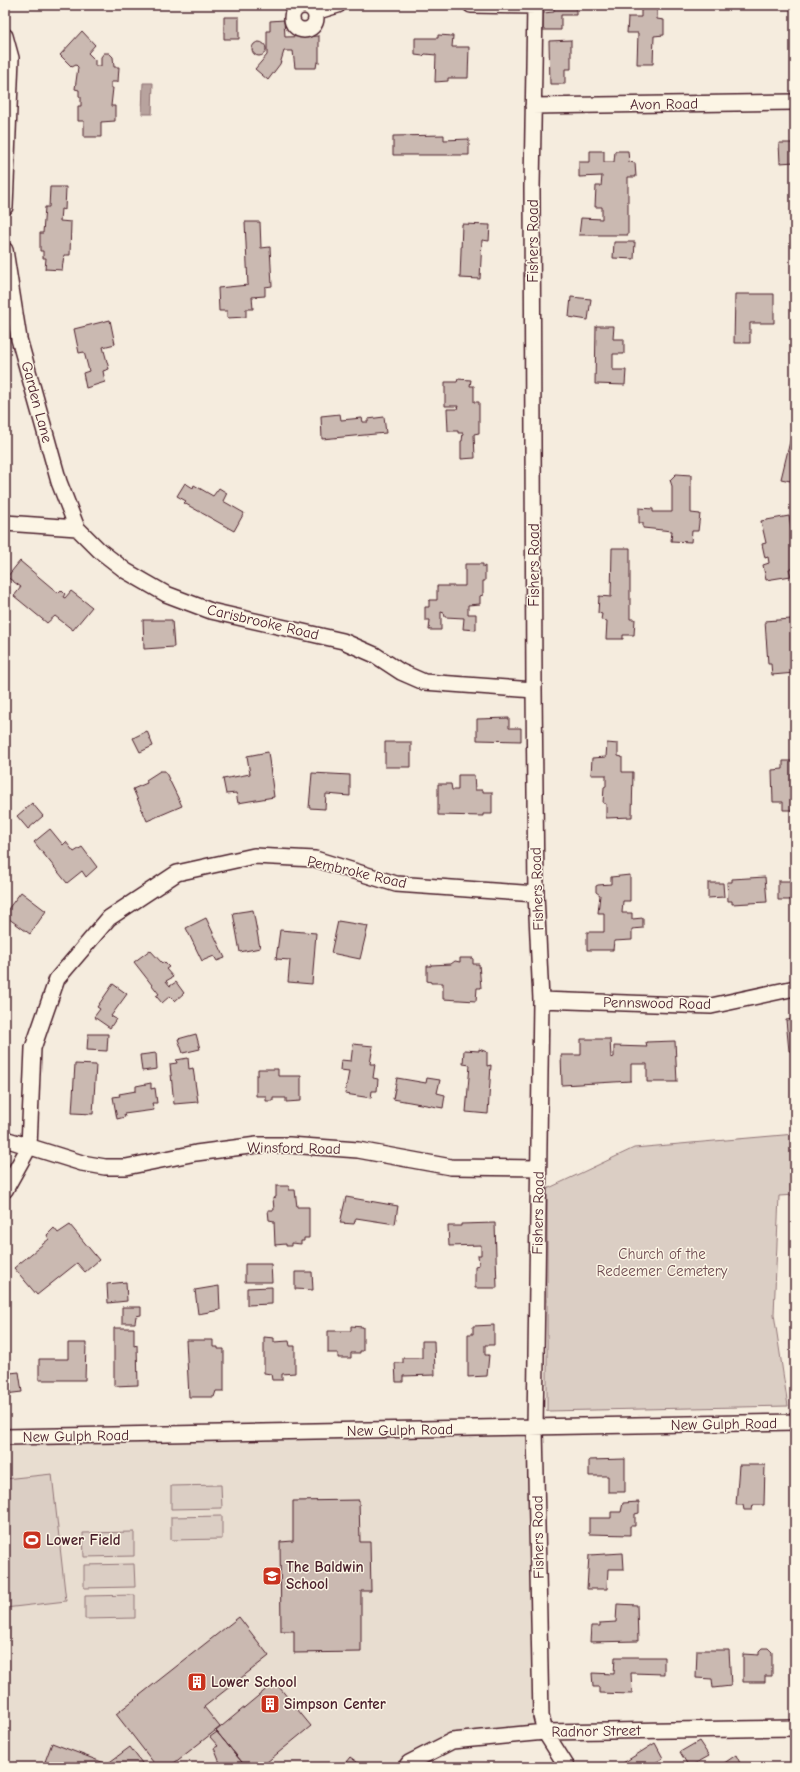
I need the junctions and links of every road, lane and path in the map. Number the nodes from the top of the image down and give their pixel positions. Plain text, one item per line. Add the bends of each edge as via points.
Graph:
1 (338, 5) edge
2 (471, 5) edge
3 (535, 5) edge
4 (315, 12) dead end
5 (5, 36) edge
6 (795, 102) edge
7 (533, 106) junction
8 (5, 207) edge
9 (5, 250) edge
10 (5, 523) edge
11 (77, 528) junction
12 (534, 690) junction
13 (536, 894) junction
14 (795, 988) edge
15 (541, 1000) junction
16 (5, 1139) edge
17 (29, 1147) junction
18 (538, 1168) junction
19 (5, 1190) edge
20 (795, 1422) edge
21 (535, 1428) junction
22 (5, 1437) edge
23 (795, 1728) edge
24 (545, 1732) junction
25 (406, 1767) edge
26 (566, 1767) edge

1 - 4 street
2 - 3 street
3 - 7 street, Fishers Road
5 - 8 street via 11,58
6 - 7 street, Avon Road
7 - 12 street, Fishers Road
9 - 11 street, Garden Lane via 19,339 58,482
10 - 11 street
11 - 12 street, Carisbrooke Road via 99,550 126,571 166,594 211,611 343,641 424,682
12 - 13 street, Fishers Road
13 - 15 street, Fishers Road
13 - 17 street, Pembroke Road via 396,884 316,859 254,856 178,873 108,918 57,979 34,1048
14 - 15 street, Pennswood Road via 711,1006
15 - 18 street, Fishers Road
16 - 17 street, Winsford Road
17 - 18 street, Winsford Road via 105,1167 126,1167 196,1153 257,1145 289,1145 358,1150 451,1167
17 - 19 street, Pembroke Road
18 - 21 street, Fishers Road
20 - 21 street, New Gulph Road
21 - 22 street, New Gulph Road
21 - 24 street, Fishers Road via 541,1716
23 - 24 street, Radnor Street
24 - 25 street, Radnor Street via 452,1741 409,1763
24 - 26 street, Fishers Road

